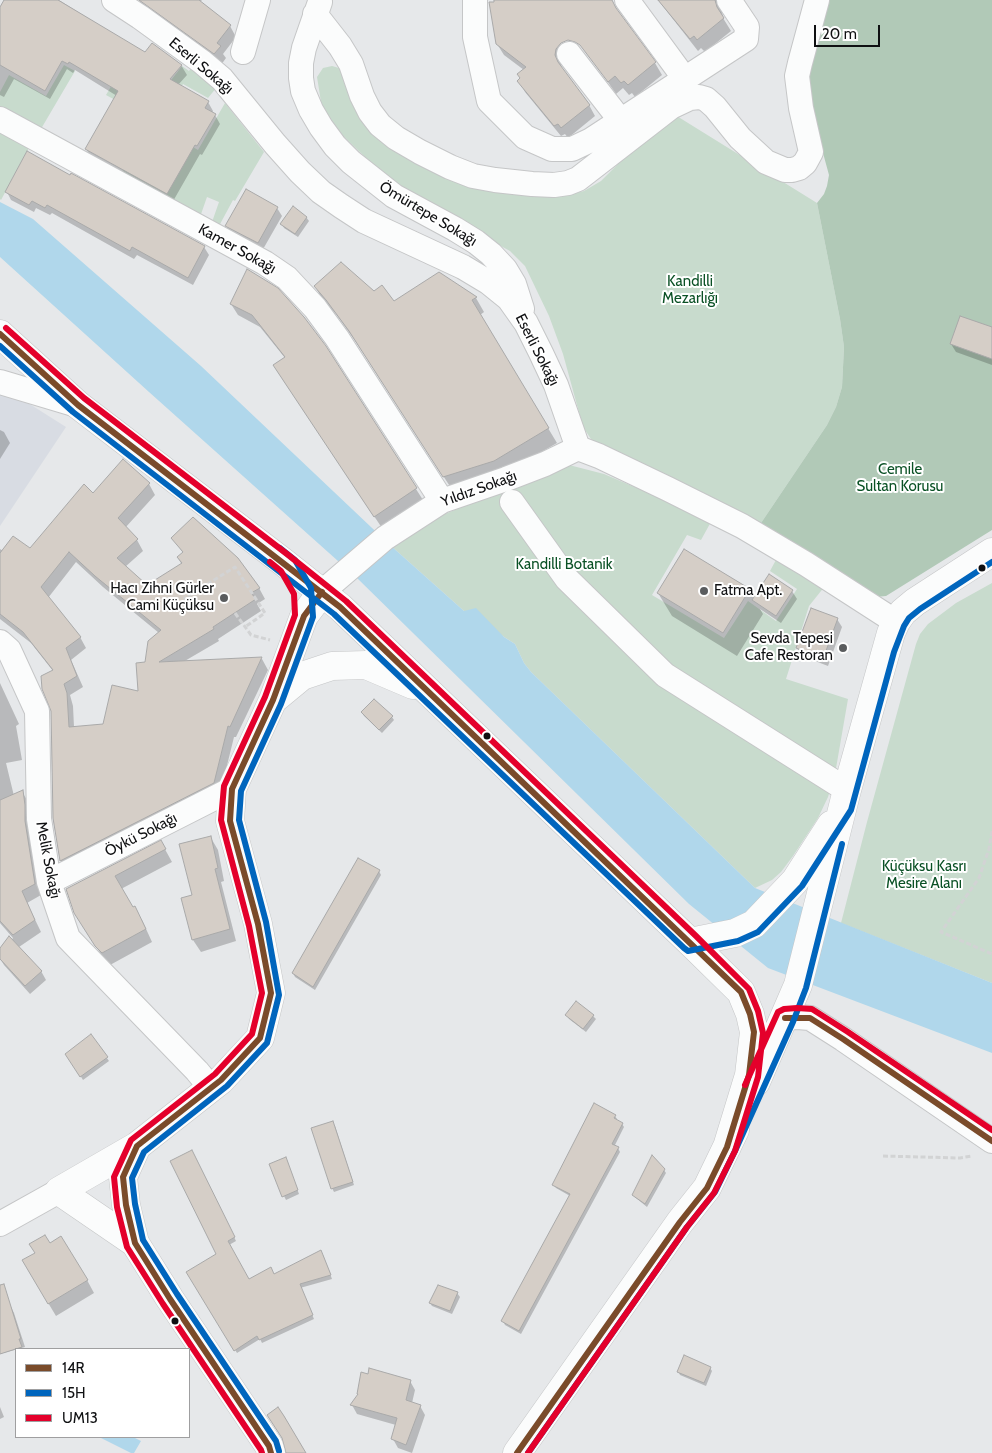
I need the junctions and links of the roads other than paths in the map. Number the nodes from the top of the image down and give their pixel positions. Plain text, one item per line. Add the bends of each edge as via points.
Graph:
1 (114, 0) edge
2 (258, 0) edge
3 (475, 0) edge
4 (627, 0) edge
5 (729, 0) edge
6 (817, 0) edge
7 (318, 7) edge
8 (243, 52) dead end
9 (570, 54) dead end
10 (685, 79) junction
11 (0, 119) edge
12 (620, 121) junction
13 (526, 322) junction
14 (0, 334) edge
15 (0, 382) edge
16 (78, 405) junction
17 (578, 448) junction
18 (442, 501) junction
19 (512, 502) dead end
20 (992, 552) edge
21 (288, 565) junction
22 (322, 592) junction
23 (304, 616) junction
24 (896, 622) junction
25 (0, 642) edge
26 (426, 690) junction
27 (273, 700) junction
28 (232, 789) junction
29 (845, 799) junction
30 (49, 882) junction
31 (690, 942) junction
32 (798, 1018) junction
33 (211, 1088) junction
34 (137, 1146) junction
35 (727, 1147) junction
36 (984, 1148) edge
37 (59, 1191) junction
38 (0, 1224) edge
39 (136, 1243) junction
40 (271, 1453) edge
41 (517, 1453) edge

1 - 13 street, Eserli Sokağı via 222,79 287,158 321,192 364,221 488,282 508,298
2 - 8 street
3 - 12 street via 475,37 489,101 525,137 552,149 572,149
4 - 10 street
5 - 10 street via 747,28 746,39
6 - 7 street via 798,76 811,152 805,164 784,170 766,162 740,138 715,107 699,97 671,106 578,179 554,185 473,176 396,138 370,112 351,64
7 - 13 street, Ömürtepe Sokağı via 304,48 301,78 303,91 321,128 352,162 394,196 455,229 491,254 514,284
9 - 12 street
10 - 12 street
11 - 18 street, Kamer Sokağı via 287,278 337,338
13 - 17 street, Eserli Sokağı via 556,384
14 - 16 main road
15 - 16 street
16 - 21 main road
17 - 18 street, Yıldız Sokağı via 545,464
17 - 24 street via 757,534
18 - 22 street, Yıldız Sokağı via 385,538
19 - 29 street via 567,579 665,675
20 - 24 main road via 915,602
21 - 22 main road
21 - 23 main road via 303,592
22 - 23 main road
22 - 26 main road
23 - 27 main road
24 - 29 main road
25 - 30 street, Melik Sokağı via 9,650 37,711 39,819
26 - 27 main road via 366,665 332,666 302,676
26 - 31 main road
27 - 28 main road
28 - 30 street, Öykü Sokağı
28 - 33 main road via 230,820 258,924 271,993 260,1038
29 - 31 main road via 795,881 754,924 735,933
29 - 32 main road via 798,985
30 - 33 street, Melik Sokağı via 68,938
31 - 35 main road via 741,992 754,1032 749,1075
32 - 35 main road
32 - 36 street via 844,1039
33 - 34 main road
34 - 37 main road
34 - 39 main road via 123,1177
35 - 41 main road via 707,1188
37 - 38 street
37 - 39 main road
39 - 40 main road

